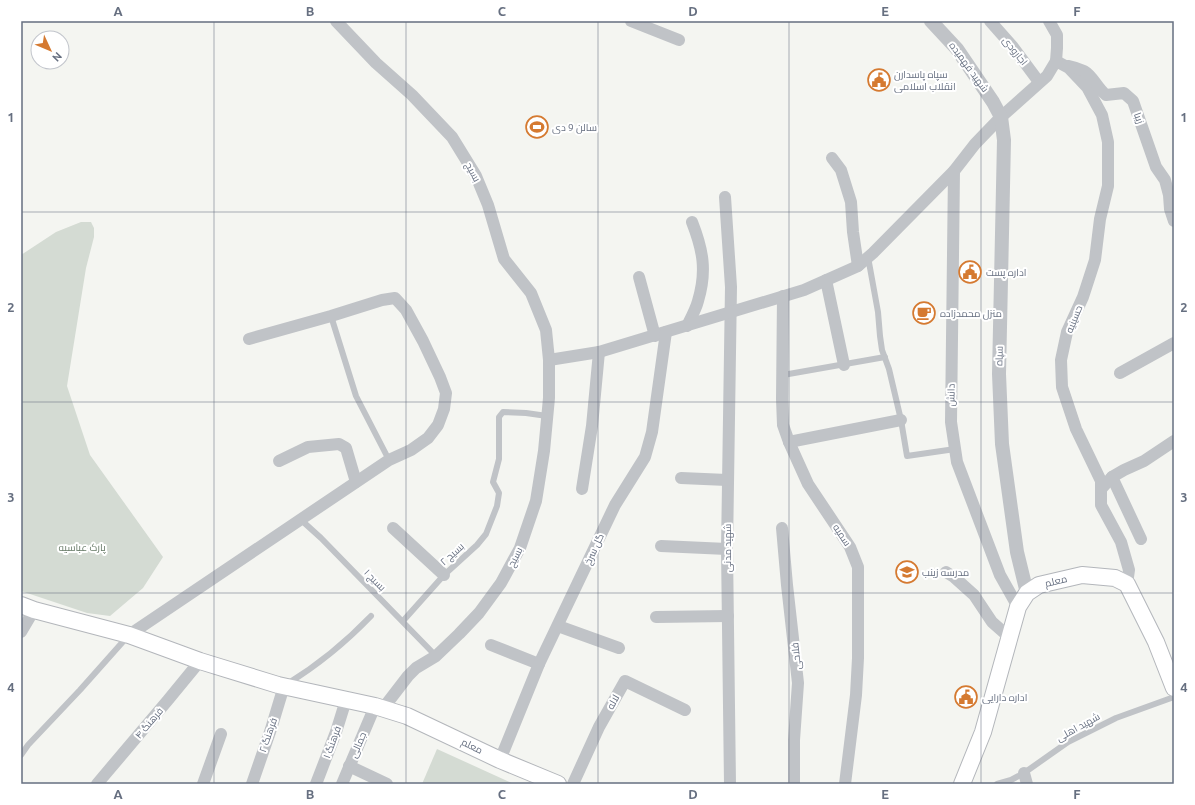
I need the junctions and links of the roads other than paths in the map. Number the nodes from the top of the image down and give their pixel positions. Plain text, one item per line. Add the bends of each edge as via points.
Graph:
1 (336, 21) edge
2 (631, 21) edge
3 (931, 21) edge
4 (990, 21) edge
5 (1049, 21) edge
6 (679, 40) dead end
7 (1056, 61) junction
8 (1039, 82) junction
9 (1001, 117) junction
10 (832, 158) dead end
11 (954, 171) junction
12 (725, 197) dead end
13 (692, 222) dead end
14 (1174, 222) edge
15 (868, 257) junction
16 (858, 266) junction
17 (639, 277) dead end
18 (826, 280) junction
19 (783, 296) junction
20 (730, 312) junction
21 (331, 316) junction
22 (687, 326) junction
23 (661, 334) junction
24 (249, 339) dead end
25 (1174, 343) edge
26 (599, 352) junction
27 (885, 357) junction
28 (549, 360) junction
29 (844, 365) junction
30 (1120, 373) dead end
31 (783, 375) junction
32 (547, 416) junction
33 (901, 420) junction
34 (1174, 441) edge
35 (789, 442) junction
36 (955, 449) junction
37 (389, 460) junction
38 (278, 461) dead end
39 (1112, 477) junction
40 (681, 478) dead end
41 (727, 480) junction
42 (356, 482) junction
43 (1102, 488) junction
44 (582, 489) dead end
45 (300, 519) junction
46 (393, 528) dead end
47 (782, 528) dead end
48 (1141, 539) dead end
49 (661, 546) dead end
50 (727, 549) junction
51 (946, 572) dead end
52 (444, 575) junction
53 (1128, 584) junction
54 (1027, 593) junction
55 (27, 607) edge
56 (1018, 607) junction
57 (371, 616) dead end
58 (728, 616) junction
59 (656, 617) dead end
60 (403, 621) junction
61 (558, 626) junction
62 (21, 632) edge
63 (129, 635) junction
64 (1009, 637) junction
65 (490, 645) dead end
66 (619, 648) dead end
67 (436, 656) junction
68 (200, 660) junction
69 (539, 664) junction
70 (284, 686) junction
71 (1174, 688) edge
72 (1174, 697) edge
73 (346, 700) junction
74 (380, 708) junction
75 (685, 710) dead end
76 (221, 734) dead end
77 (21, 755) edge
78 (500, 760) junction
79 (349, 766) junction
80 (1025, 779) edge
81 (97, 784) edge
82 (203, 784) edge
83 (252, 784) edge
84 (316, 784) edge
85 (342, 784) edge
86 (387, 784) edge
87 (558, 784) edge
88 (573, 784) edge
89 (730, 784) edge
90 (794, 784) edge
91 (845, 784) edge
92 (962, 784) edge
93 (997, 784) edge

1 - 28 street, بسیج via 452,137 476,176 488,205 504,259 531,293 546,330
2 - 6 street
3 - 9 street, شهید فهمیده via 957,49
4 - 8 street, اجارودی
5 - 7 street via 1057,35
7 - 8 street via 1047,76
7 - 14 street, زیبا via 1085,72 1106,95 1124,93 1133,101 1156,167 1165,180
7 - 43 street, حسینیه via 1069,68 1087,87 1102,115 1108,142 1108,186 1100,219 1095,260 1060,360 1062,387 1076,429
8 - 9 street
9 - 11 street
9 - 54 street, سپاه via 1004,140 999,374 1002,444 1017,552
10 - 16 street via 841,170 851,202
11 - 15 street
11 - 36 street, دانش via 951,422
12 - 20 street, شهید مدنی via 731,287
13 - 22 street via 701,244 704,264 698,302
15 - 16 street
15 - 27 lane
16 - 18 street
17 - 23 street
18 - 19 street
18 - 29 street
19 - 20 street
19 - 31 street, سمیه
20 - 22 street
20 - 41 street, شهید مدنی
21 - 24 street
21 - 37 lane via 356,396
21 - 37 street via 395,298 406,310 440,377 446,393 438,425 428,438 411,450
22 - 23 street
23 - 26 street
23 - 61 street, گل سرخ via 652,432 645,457 615,505
25 - 30 street
26 - 28 street
26 - 44 street via 592,426
27 - 29 lane
27 - 33 lane
28 - 32 street, بسیح
29 - 31 lane
31 - 35 street, سمیه via 783,426
32 - 52 lane, بسیج ۲ via 503,412 499,417 499,459 493,482 499,493 497,506 486,534
32 - 67 street, بسیح via 536,501 520,548 501,583 479,613
33 - 35 street
33 - 36 lane via 907,456
34 - 39 street via 1144,461
35 - 91 street, سمیه via 808,484 850,547 858,567 856,695
36 - 56 street, دانش via 957,462 1000,575
37 - 42 street
38 - 42 street via 308,447 338,444 346,448
39 - 43 street
39 - 48 street
40 - 41 street
41 - 50 street, شهید مدنی
42 - 45 street
43 - 53 street, حسینیه via 1101,505 1121,542 1129,570
45 - 60 lane, بسیج ۱
45 - 63 street
46 - 52 street
47 - 90 street, فلاحی via 798,683
49 - 50 street
50 - 58 street, شهید مدنی
51 - 64 street via 974,595 992,622
52 - 60 lane, بسیج ۲
53 - 54 main road, معلم via 1115,578 1082,575 1039,585
53 - 71 main road via 1156,642
54 - 56 main road, معلم
55 - 62 street
55 - 63 main road, معلم
56 - 64 main road, معلم
57 - 70 lane via 310,670
58 - 59 street
58 - 89 street, شهید مدنی
60 - 67 lane, بسیج ۱
61 - 66 street
61 - 69 street, گل سرخ
63 - 68 main road, معلم
63 - 77 lane
64 - 92 main road, معلم via 983,732
65 - 69 street
67 - 74 street, بسیح via 416,668
68 - 70 main road, معلم
68 - 81 street, فرهنگ ۴
69 - 78 street, گل سرخ
70 - 73 main road, معلم
70 - 83 street, فرهنگ ۲
72 - 80 lane, شهید اهلی via 1116,718 1068,742
73 - 74 main road, معلم
73 - 84 street, فرهنگ ۱
74 - 78 main road, معلم via 431,726
74 - 79 street, جمالی
75 - 88 street, لاله via 625,680 599,727
76 - 82 street
78 - 87 main road, معلم
79 - 85 street, جمالی
79 - 86 street
80 - 93 lane, شهید اهلی

